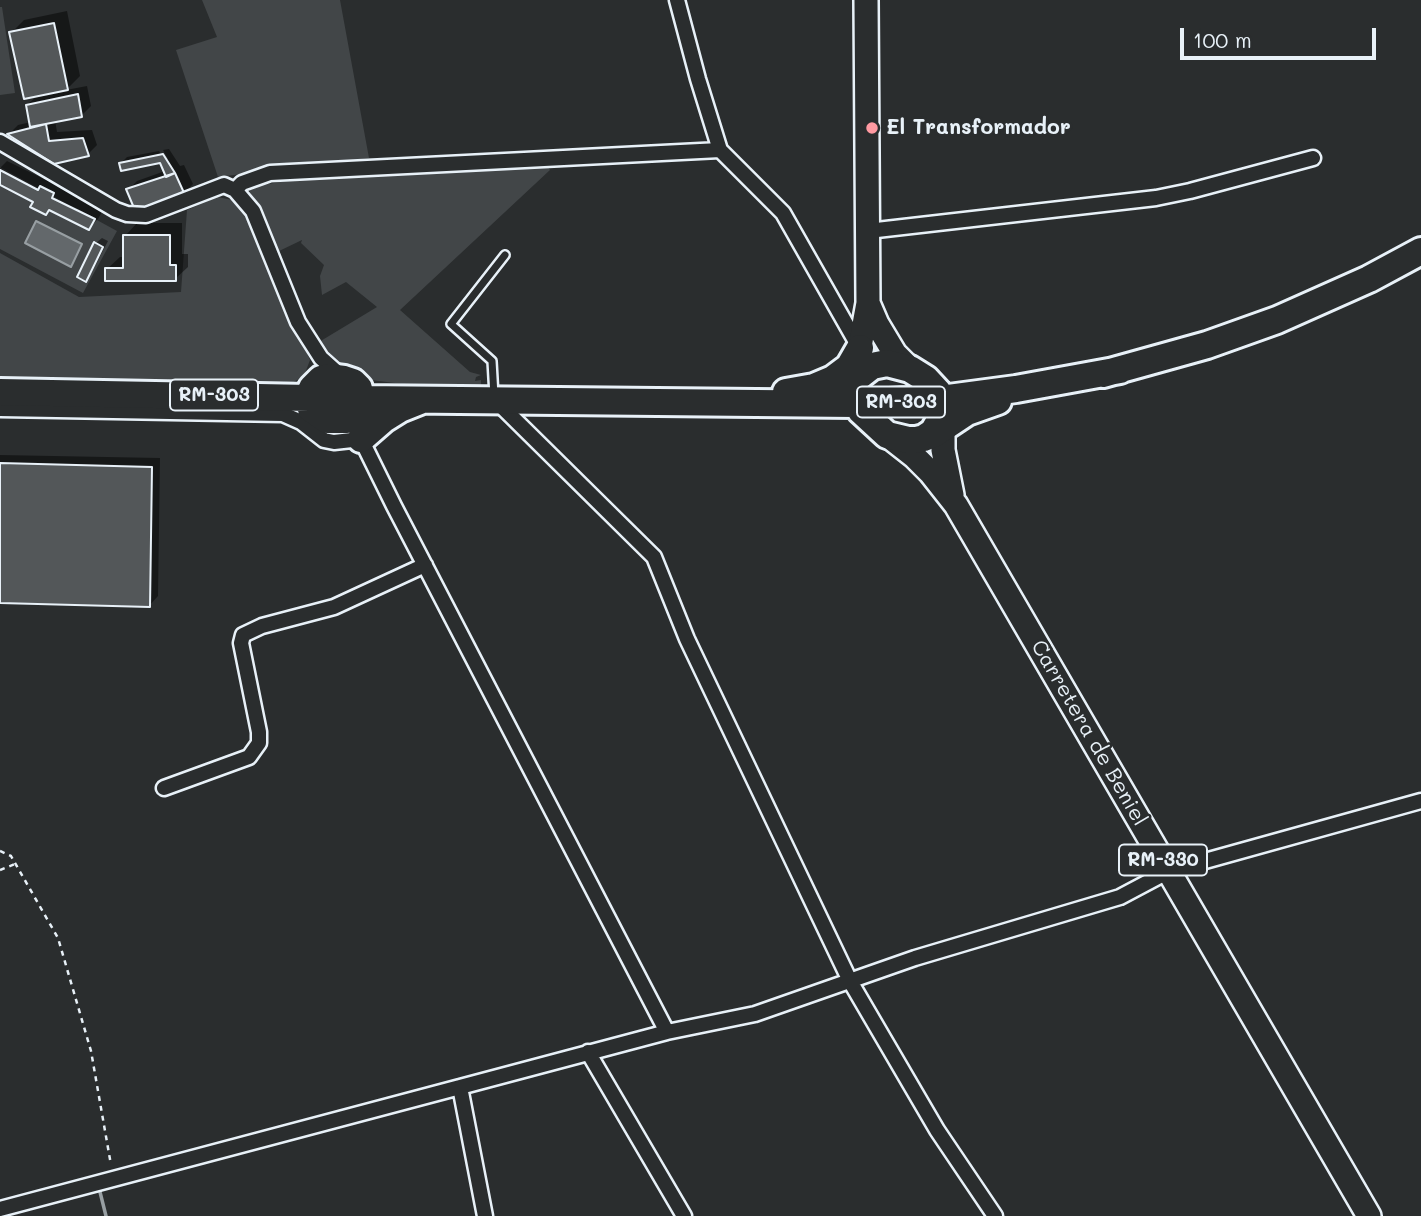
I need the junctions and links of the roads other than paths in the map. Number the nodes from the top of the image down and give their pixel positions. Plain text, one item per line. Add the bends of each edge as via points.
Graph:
1 (677, 0) edge
2 (866, 0) edge
3 (0, 142) edge
4 (720, 150) junction
5 (1313, 158) dead end
6 (235, 190) junction
7 (867, 231) junction
8 (1421, 251) edge
9 (505, 255) dead end
10 (868, 303) junction
11 (910, 369) junction
12 (1120, 370) junction
13 (857, 373) junction
14 (311, 390) junction
15 (0, 392) edge
16 (355, 392) junction
17 (428, 399) junction
18 (495, 400) junction
19 (679, 402) junction
20 (0, 409) edge
21 (942, 425) junction
22 (887, 435) junction
23 (361, 439) junction
24 (956, 505) junction
25 (425, 565) junction
26 (164, 788) dead end
27 (1421, 801) edge
28 (1169, 871) junction
29 (850, 981) junction
30 (667, 1032) junction
31 (588, 1052) junction
32 (460, 1087) junction
33 (0, 1209) edge
34 (485, 1216) edge
35 (684, 1216) edge
36 (995, 1216) edge
37 (1369, 1216) edge

1 - 4 street
2 - 7 main road
3 - 6 street via 127,214 146,215 224,185
4 - 6 street via 270,173
4 - 13 street via 783,213
5 - 7 street via 1156,198
6 - 14 street via 253,212 298,322
7 - 10 main road
8 - 12 highway via 1277,320
9 - 18 lane via 451,324 492,360
10 - 11 main road via 895,354
10 - 13 main road
11 - 12 highway via 955,382 1012,382
11 - 13 highway via 887,363
11 - 21 highway via 932,385
12 - 21 highway via 983,405
13 - 19 highway via 789,392
13 - 21 highway, RM-303
13 - 22 highway
14 - 15 highway, RM-303
14 - 16 highway, RM-303
14 - 16 street via 321,358
14 - 23 street
16 - 17 highway, RM-303
16 - 23 street
17 - 18 highway, RM-303
17 - 23 highway via 400,409
18 - 19 highway, RM-303
18 - 29 street via 654,557 687,639
19 - 22 highway via 817,416
20 - 23 street via 283,414 324,440
21 - 22 highway via 908,440
21 - 24 main road via 946,473
22 - 24 main road via 923,464
23 - 25 street
24 - 28 main road, Carretera de Beniel / RM-330
25 - 26 street via 334,607 243,635 240,643 259,743 249,757
25 - 30 street
27 - 28 street
28 - 29 street via 1120,897
28 - 37 main road, Carretera de Beniel / RM-330
29 - 30 street via 755,1014
29 - 36 street via 937,1130
30 - 31 street
31 - 32 street
31 - 35 street
32 - 33 street
32 - 34 street

